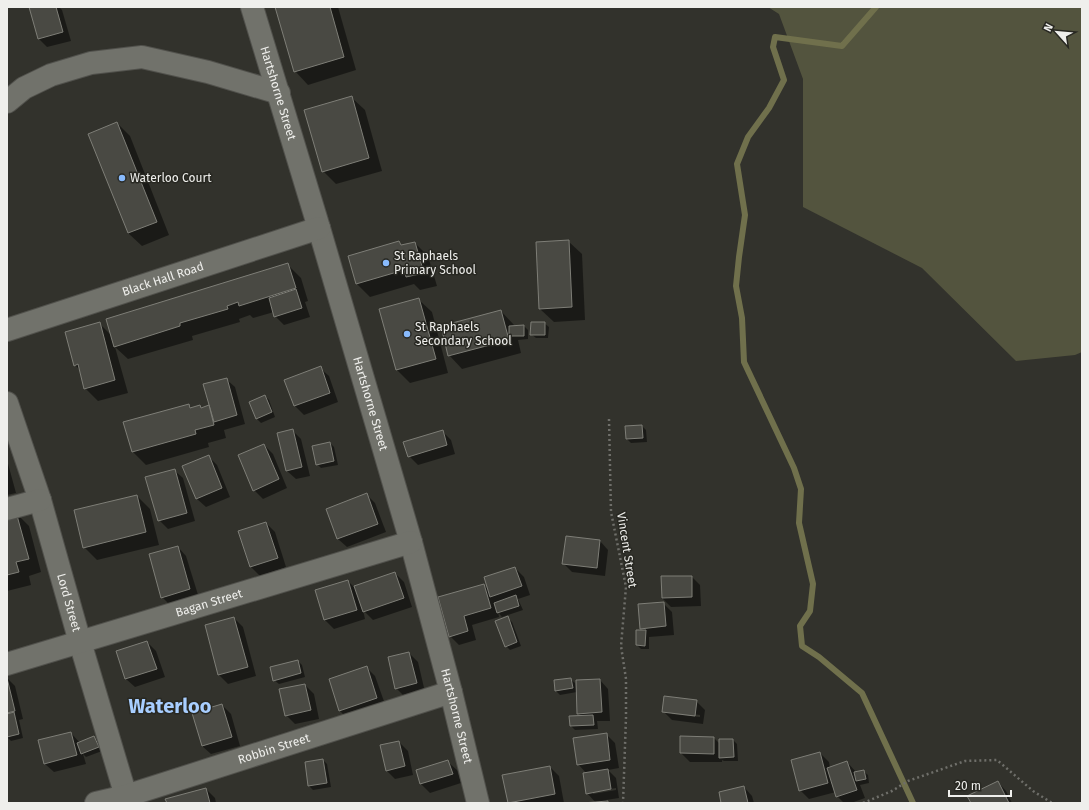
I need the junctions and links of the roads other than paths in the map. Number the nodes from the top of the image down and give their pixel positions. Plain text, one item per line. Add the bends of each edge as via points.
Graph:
1 (252, 7) edge
2 (16, 87) edge
3 (279, 93) junction
4 (7, 102) edge
5 (319, 228) junction
6 (7, 330) edge
7 (7, 403) edge
8 (40, 500) junction
9 (7, 509) edge
10 (411, 542) junction
11 (80, 642) junction
12 (7, 664) edge
13 (451, 692) junction
14 (127, 800) edge
15 (96, 803) edge
16 (478, 803) edge

1 - 3 street, Hartshorne Street
2 - 3 street via 91,63 142,57 208,72
2 - 4 street
3 - 5 street, Hartshorne Street
5 - 6 street, Black Hall Road
5 - 10 street, Hartshorne Street
7 - 8 street, Lord Street
8 - 9 street
8 - 11 street, Lord Street
10 - 11 street, Bagan Street
10 - 13 street, Hartshorne Street
11 - 12 street, Bagan Street
11 - 14 street, Lord Street
13 - 14 street, Robbin Street
13 - 16 street, Hartshorne Street
14 - 15 street, Robbin Street

